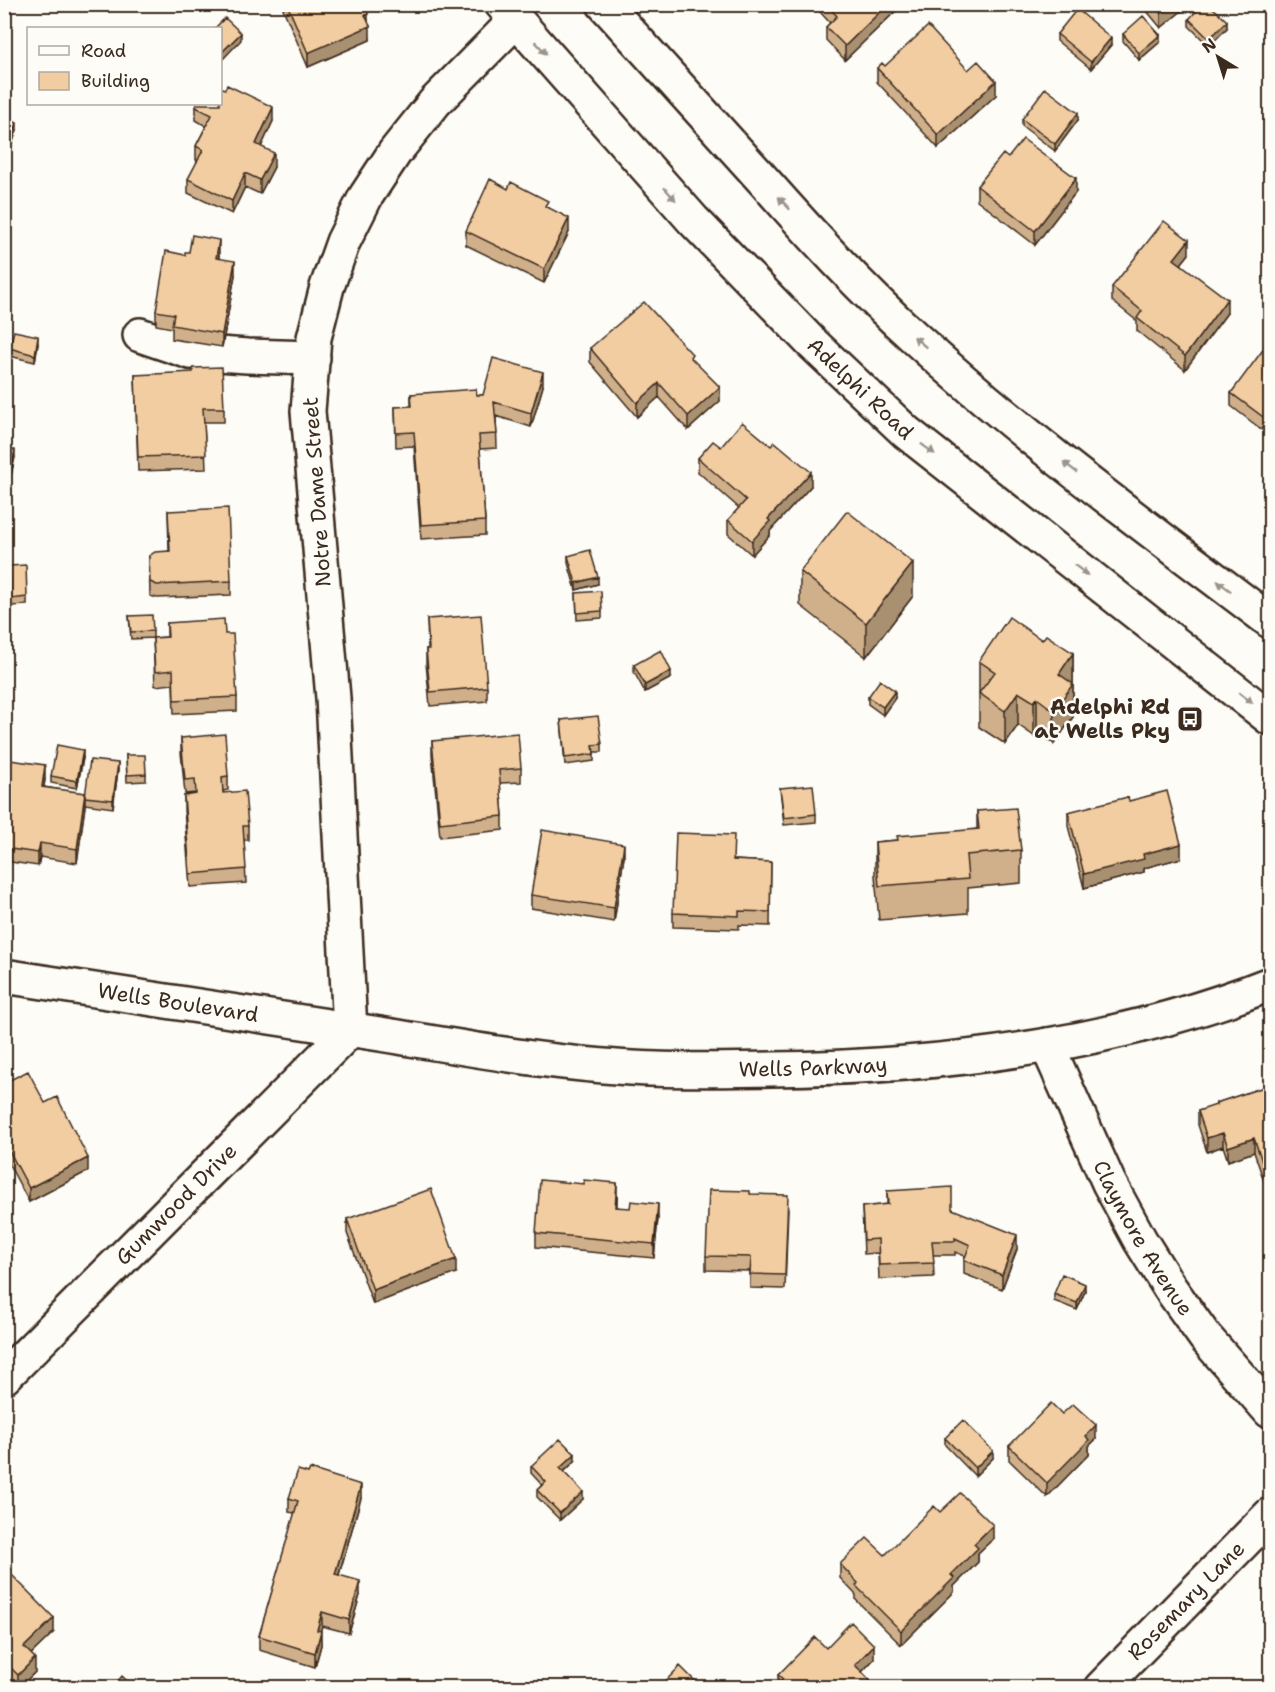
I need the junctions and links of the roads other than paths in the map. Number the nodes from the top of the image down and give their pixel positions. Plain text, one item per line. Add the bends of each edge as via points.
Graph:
1 (604, 4) edge
2 (509, 12) edge
3 (140, 335) dead end
4 (313, 357) junction
5 (1270, 621) edge
6 (1270, 718) edge
7 (4, 976) edge
8 (1270, 984) edge
9 (350, 1030) junction
10 (1047, 1045) junction
11 (4, 1377) edge
12 (1270, 1411) edge
13 (1270, 1515) edge
14 (1101, 1688) edge

5 -> 1 street via 996,408 912,336 782,201
2 - 4 street, Notre Dame Street via 395,152 366,196 343,242 327,287
2 -> 6 street, Adelphi Road via 693,220 810,342 906,432
3 - 4 street via 190,352
4 - 9 street, Notre Dame Street via 308,411 333,698
7 - 9 street, Wells Boulevard
8 - 10 street, Wells Parkway via 1165,1020
9 - 10 street, Wells Parkway via 603,1066 706,1071 908,1064
9 - 11 street, Gumwood Drive
10 - 12 street, Claymore Avenue via 1109,1183 1140,1240 1205,1337
13 - 14 street, Rosemary Lane

